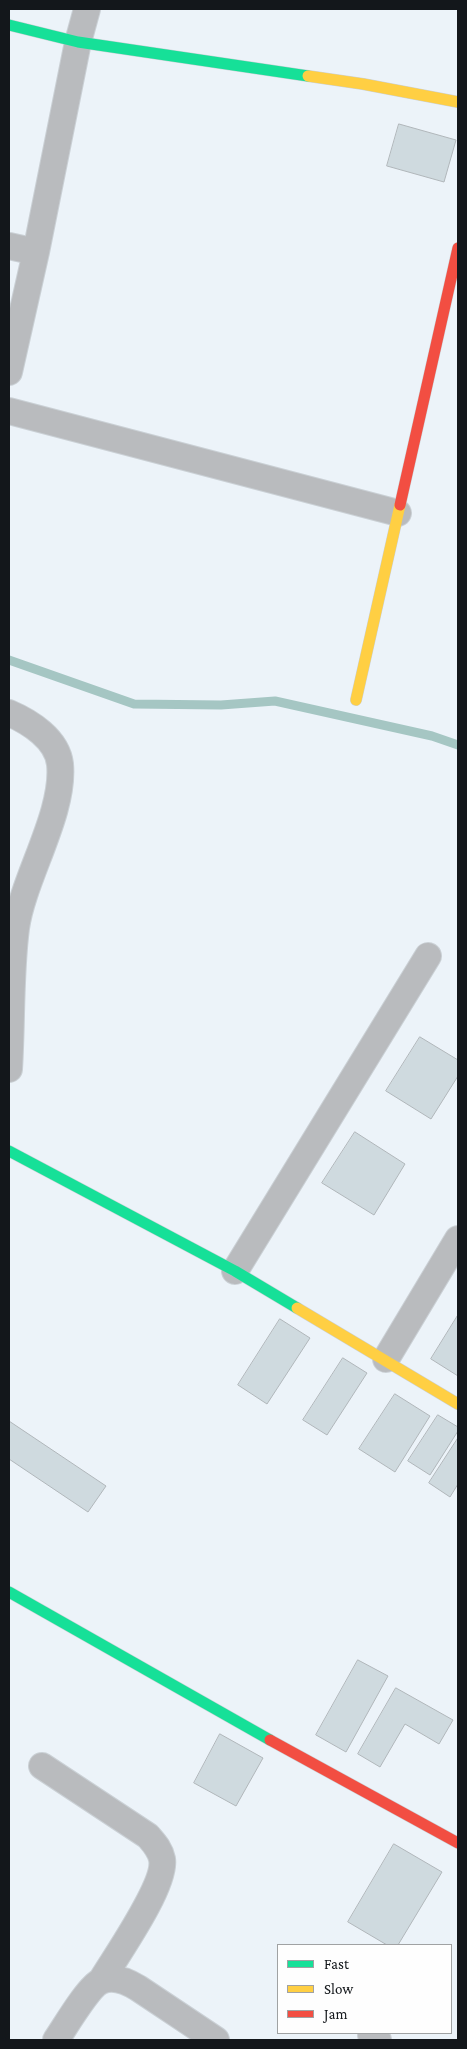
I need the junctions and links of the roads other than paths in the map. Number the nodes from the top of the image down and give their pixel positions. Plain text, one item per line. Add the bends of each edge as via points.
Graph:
1 (87, 9) edge
2 (9, 25) edge
3 (78, 42) junction
4 (458, 102) edge
5 (9, 246) edge
6 (458, 248) edge
7 (36, 252) junction
8 (9, 372) edge
9 (9, 411) edge
10 (398, 513) junction
11 (356, 700) dead end
12 (9, 713) edge
13 (428, 956) dead end
14 (9, 1069) edge
15 (9, 1151) edge
16 (458, 1239) edge
17 (235, 1271) junction
18 (386, 1359) junction
19 (458, 1404) edge
20 (9, 1592) edge
21 (42, 1766) dead end
22 (458, 1843) edge
23 (101, 1981) junction
24 (56, 2040) edge
25 (216, 2040) edge

1 - 3 street
2 - 3 street
3 - 4 street via 364,84
3 - 7 street
5 - 7 street
6 - 10 street
7 - 8 street
9 - 10 street
10 - 11 street
12 - 14 street via 36,727 53,746 60,764 54,810 29,877 16,928
13 - 17 street
15 - 17 street
16 - 18 street
17 - 18 street
18 - 19 street
20 - 22 street
21 - 23 street via 148,1836 162,1859 159,1883
23 - 24 street via 92,1988
23 - 25 street via 112,1978 128,1982

